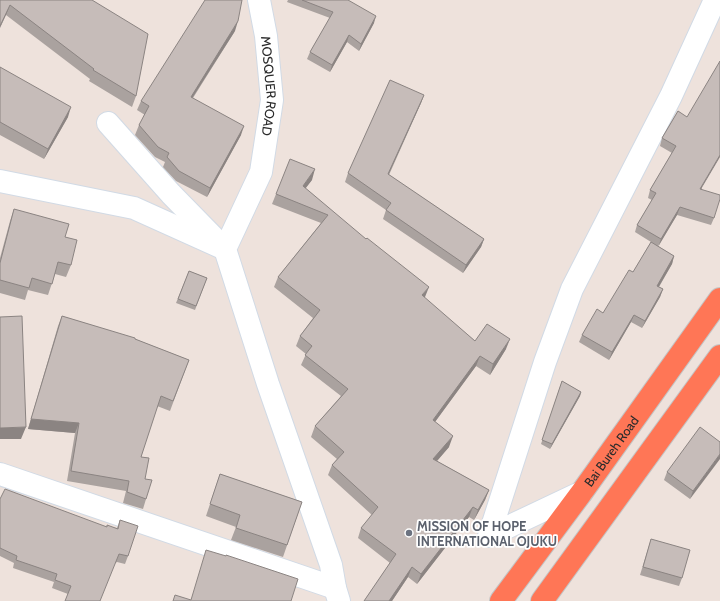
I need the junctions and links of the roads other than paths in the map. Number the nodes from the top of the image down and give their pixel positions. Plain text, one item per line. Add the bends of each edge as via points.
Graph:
1 (259, 0) edge
2 (715, 0) edge
3 (108, 123) dead end
4 (0, 181) edge
5 (225, 249) junction
6 (720, 299) edge
7 (720, 356) edge
8 (0, 474) edge
9 (582, 492) junction
10 (337, 595) edge
11 (501, 601) edge
12 (542, 601) edge

1 - 5 street, MOSQUER ROAD via 266,36 272,100 262,172
2 - 9 street via 667,103 572,290 545,362 490,536
3 - 5 street via 171,194
4 - 5 street via 134,208
5 - 10 street via 268,384 332,566
6 - 9 highway, Bai Bureh Road
7 - 12 highway
8 - 10 street
9 - 11 highway, Bai Bureh Road

